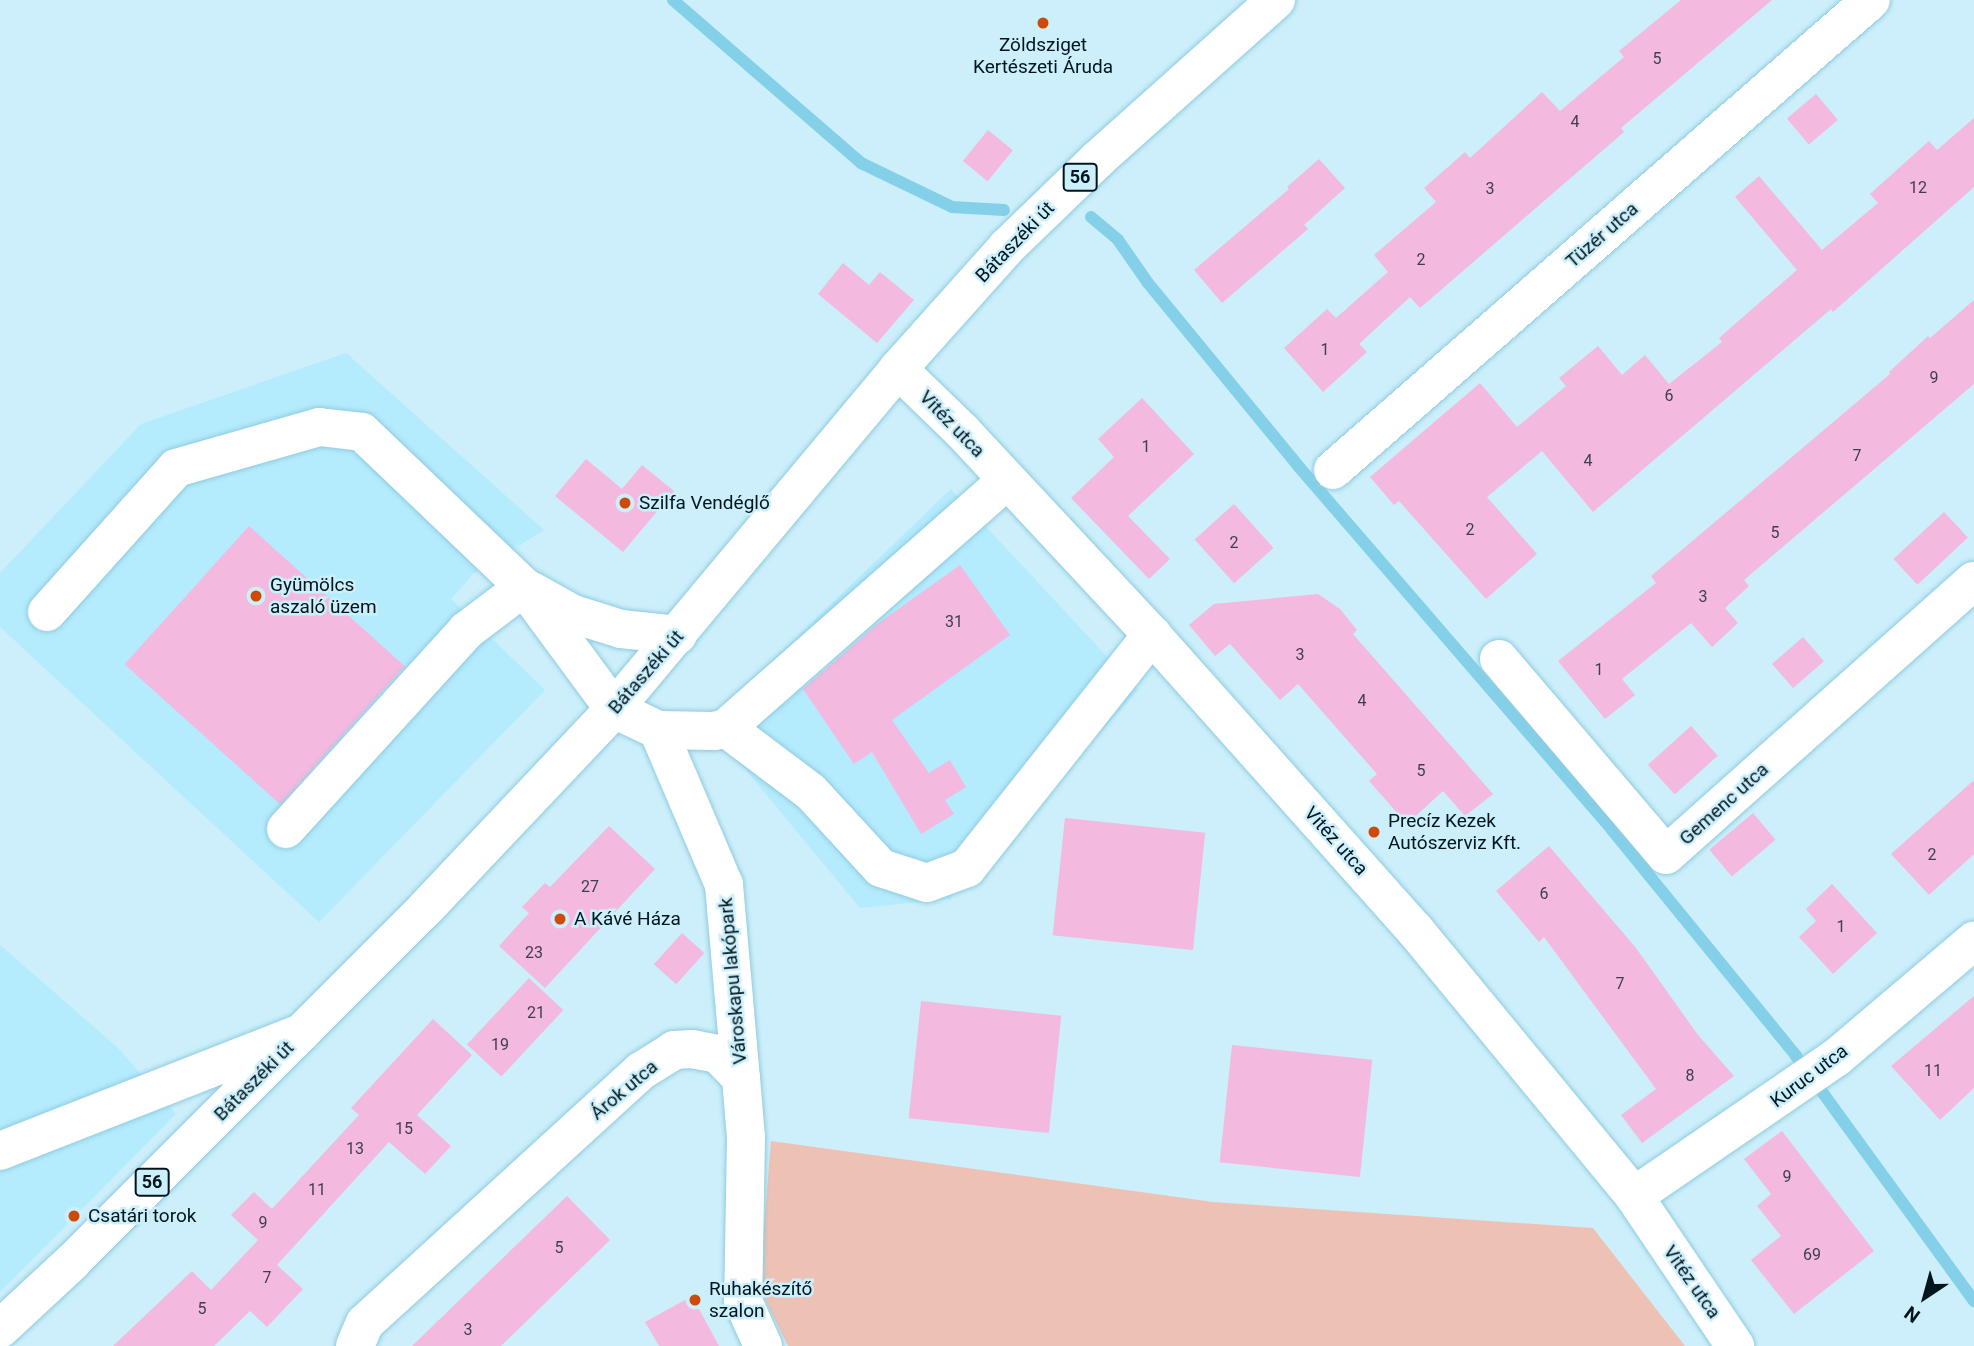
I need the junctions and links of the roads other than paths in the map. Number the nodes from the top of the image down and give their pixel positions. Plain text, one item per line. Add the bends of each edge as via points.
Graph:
1 (1276, 0) edge
2 (1871, 0) edge
3 (898, 369) junction
4 (1333, 470) dead end
5 (1006, 481) junction
6 (1974, 581) edge
7 (524, 587) junction
8 (47, 612) dead end
9 (678, 635) junction
10 (1152, 635) junction
11 (1499, 659) dead end
12 (614, 709) junction
13 (726, 728) junction
14 (658, 730) junction
15 (286, 829) dead end
16 (1974, 941) edge
17 (301, 1033) junction
18 (741, 1078) junction
19 (0, 1151) edge
20 (1634, 1196) junction
21 (0, 1329) edge
22 (355, 1346) edge
23 (763, 1346) edge
24 (1735, 1346) edge

1 - 3 street, Bátaszéki út / 56 via 1007,247
2 - 4 street, Tüzér utca
3 - 5 street, Vitéz utca
3 - 9 street, Bátaszéki út / 56
5 - 10 street, Vitéz utca
5 - 13 street
6 - 11 street, Gemenc utca via 1666,855
7 - 8 street via 362,432 319,427 176,468
7 - 9 street via 573,614 621,629
7 - 12 street
7 - 15 street via 466,631
9 - 12 street, Bátaszéki út / 56
10 - 13 street via 967,868 927,883 881,868 811,792
10 - 20 street, Vitéz utca via 1407,921
12 - 14 street
12 - 17 street, Bátaszéki út / 56
13 - 14 street
14 - 18 street, Városkapu lakópark via 724,885
16 - 20 street, Kuruc utca via 1837,1057
17 - 19 street
17 - 21 street, Bátaszéki út / 56
18 - 22 street, Árok utca via 718,1054 692,1049 674,1050 641,1071 366,1323
18 - 23 street via 746,1137 743,1301
20 - 24 street, Vitéz utca

